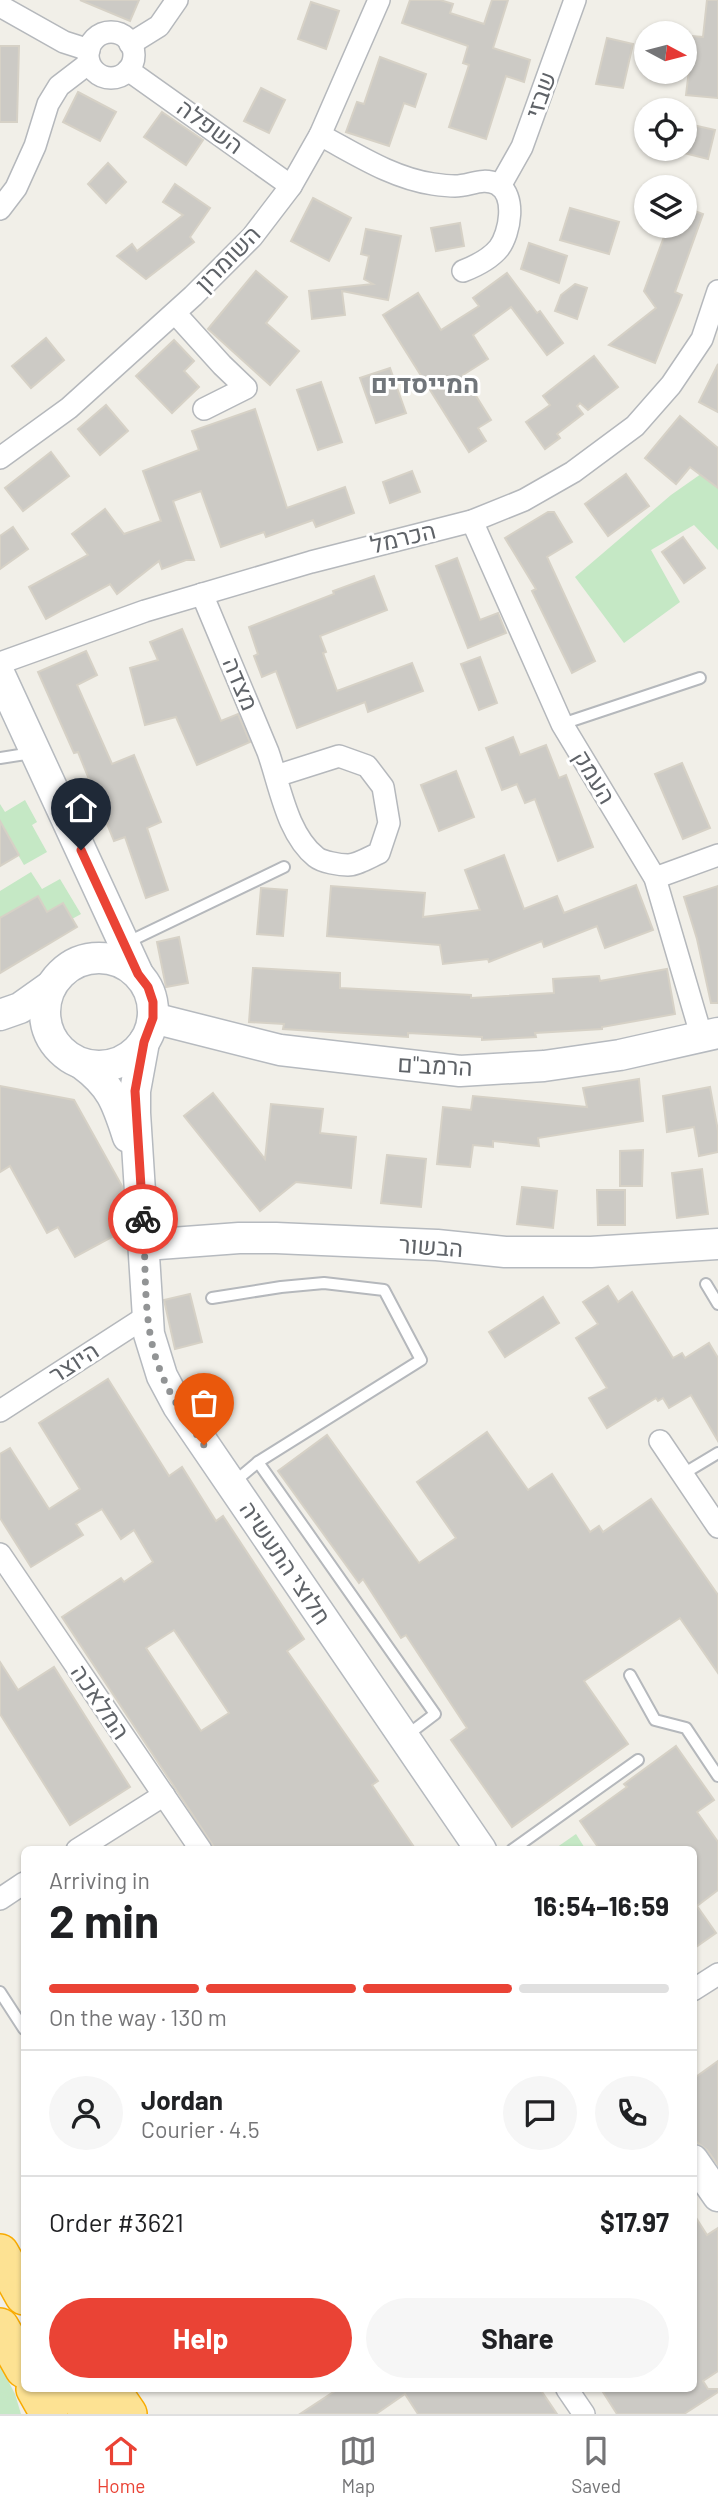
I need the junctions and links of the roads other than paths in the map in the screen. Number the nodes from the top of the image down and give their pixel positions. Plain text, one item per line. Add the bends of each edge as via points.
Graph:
1 (177, 0) edge
2 (379, 0) edge
3 (575, 0) edge
4 (0, 6) edge
5 (54, 36) junction
6 (130, 44) junction
7 (89, 57) junction
8 (128, 70) junction
9 (57, 89) junction
10 (320, 135) junction
11 (291, 186) junction
12 (500, 186) junction
13 (0, 209) edge
14 (463, 271) dead end
15 (718, 291) edge
16 (175, 313) junction
17 (204, 409) dead end
18 (0, 458) edge
19 (472, 521) junction
20 (202, 594) junction
21 (0, 663) edge
22 (0, 675) edge
23 (700, 678) dead end
24 (562, 724) junction
25 (36, 752) junction
26 (0, 758) edge
27 (276, 776) junction
28 (718, 855) edge
29 (284, 867) dead end
30 (655, 878) junction
31 (104, 900) junction
32 (126, 943) junction
33 (74, 963) junction
34 (138, 974) junction
35 (51, 986) junction
36 (0, 1016) edge
37 (0, 1028) edge
38 (149, 1030) junction
39 (710, 1035) edge
40 (55, 1044) junction
41 (82, 1064) junction
42 (140, 1170) junction
43 (718, 1244) edge
44 (145, 1245) junction
45 (706, 1284) dead end
46 (212, 1298) dead end
47 (718, 1304) edge
48 (148, 1316) junction
49 (0, 1411) edge
50 (660, 1441) dead end
51 (718, 1453) edge
52 (258, 1462) junction
53 (683, 1474) junction
54 (231, 1484) junction
55 (718, 1527) edge
56 (0, 1554) edge
57 (630, 1675) dead end
58 (404, 1737) junction
59 (638, 1760) dead end
60 (718, 1776) edge
61 (164, 1795) junction
62 (84, 1846) edge
63 (198, 1846) edge
64 (478, 1846) edge
65 (518, 1846) edge
66 (21, 1885) edge
67 (0, 1899) edge
68 (718, 1973) edge
69 (697, 1987) edge
70 (0, 1993) edge
71 (21, 2024) edge
72 (697, 2166) edge
73 (718, 2196) edge
74 (0, 2223) edge
75 (0, 2253) edge
76 (21, 2255) edge
77 (21, 2291) edge
78 (0, 2327) edge
79 (21, 2364) edge
80 (34, 2392) edge
81 (36, 2392) edge
82 (77, 2392) edge
83 (113, 2392) edge
84 (569, 2392) edge
85 (38, 2414) edge
86 (49, 2414) edge
87 (89, 2414) edge
88 (128, 2414) edge
89 (584, 2414) edge

1 - 6 street via 159,26
2 - 10 street, השומרון
3 - 12 street, שבזי via 522,147
4 - 5 street
5 - 7 street
5 - 9 street via 61,62
6 - 7 street via 120,35 107,33 95,38
6 - 8 street via 133,57
7 - 8 street via 97,74 110,78
7 - 9 street
8 - 11 street, השפלה
9 - 13 street via 16,188
10 - 11 street, השומרון
10 - 12 street via 395,174 444,185 489,181
11 - 16 street, השומרון via 252,237
12 - 14 street via 509,211 504,239 488,259
15 - 19 street, הכרמל via 702,339 671,385 635,426 573,472 524,500
16 - 17 street via 246,388
16 - 18 street, השומרון via 69,408
19 - 20 street, הכרמל
19 - 24 street, העמק
20 - 21 street, הכרמל
20 - 27 street, מצדה
22 - 25 street
23 - 24 lane
24 - 30 street, העמק
25 - 26 lane
25 - 31 street
27 - 27 street via 293,825 318,859 349,866 379,853 389,823 383,787 367,766 340,757
28 - 30 street
29 - 32 lane
30 - 39 street, העמק
31 - 32 street
31 - 33 street via 104,923 97,943
32 - 34 street
33 - 34 street via 108,958
33 - 35 street
34 - 38 street via 150,995
35 - 36 street
35 - 40 street via 46,1022
37 - 40 street
38 - 39 street, הרמב"ם via 369,1062 460,1070 544,1066
38 - 41 street via 135,1053 123,1061
38 - 42 street, חלוצי התעשיה via 135,1091
40 - 41 street
41 - 42 street, חלוצי התעשיה via 101,1077 112,1094
42 - 44 street, חלוצי התעשיה
43 - 44 street, הבשור via 590,1252 505,1252 276,1238
44 - 48 street, חלוצי התעשיה
45 - 47 lane
46 - 52 lane via 324,1283 384,1290 421,1360
48 - 49 street, היוצר
48 - 54 street, חלוצי התעשיה via 162,1376
50 - 53 street
51 - 53 lane
52 - 54 lane
52 - 58 lane via 435,1714
53 - 55 street
54 - 58 street, חלוצי התעשיה
56 - 61 street, המלאכה
57 - 60 lane via 655,1720 686,1728
58 - 64 street, חלוצי התעשיה
59 - 65 lane
61 - 62 street
61 - 63 street, המלאכה
66 - 67 street
68 - 69 street
70 - 71 lane
72 - 73 street
74 - 76 highway
75 - 77 highway
78 - 79 highway
80 - 85 highway
81 - 86 highway
82 - 87 highway
83 - 88 highway
84 - 89 street

